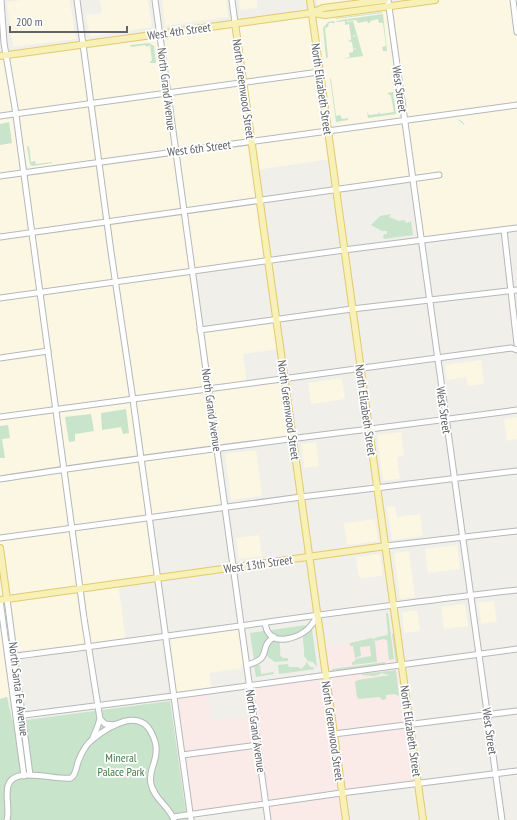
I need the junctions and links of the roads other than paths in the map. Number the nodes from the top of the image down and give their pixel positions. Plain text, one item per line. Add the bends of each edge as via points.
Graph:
1 (1, 0) edge
2 (77, 0) edge
3 (155, 0) edge
4 (232, 0) edge
5 (310, 0) edge
6 (435, 0) edge
7 (513, 0) edge
8 (387, 2) edge
9 (311, 13) junction
10 (235, 23) junction
11 (517, 32) edge
12 (159, 34) junction
13 (83, 44) junction
14 (3, 56) edge
15 (320, 72) junction
16 (243, 82) junction
17 (168, 93) junction
18 (91, 104) junction
19 (517, 105) edge
20 (16, 114) junction
21 (0, 116) edge
22 (405, 121) junction
23 (328, 131) junction
24 (252, 142) junction
25 (175, 152) junction
26 (99, 162) junction
27 (24, 173) junction
28 (0, 176) edge
29 (440, 176) dead end
30 (414, 179) junction
31 (336, 190) junction
32 (260, 200) junction
33 (183, 211) junction
34 (107, 222) junction
35 (517, 228) edge
36 (504, 230) junction
37 (31, 232) junction
38 (0, 237) edge
39 (421, 240) junction
40 (344, 250) junction
41 (268, 260) junction
42 (192, 271) junction
43 (116, 282) junction
44 (514, 291) edge
45 (40, 292) junction
46 (0, 298) edge
47 (429, 300) junction
48 (352, 310) junction
49 (277, 319) junction
50 (200, 330) junction
51 (517, 344) edge
52 (517, 350) edge
53 (48, 351) junction
54 (437, 357) junction
55 (0, 358) edge
56 (361, 368) junction
57 (285, 379) junction
58 (209, 388) junction
59 (133, 400) junction
60 (56, 410) junction
61 (517, 410) edge
62 (0, 417) edge
63 (446, 420) junction
64 (369, 430) junction
65 (293, 438) junction
66 (217, 449) junction
67 (141, 459) junction
68 (65, 470) junction
69 (517, 471) edge
70 (454, 478) junction
71 (0, 479) edge
72 (377, 488) junction
73 (301, 497) junction
74 (225, 508) junction
75 (149, 518) junction
76 (73, 529) junction
77 (517, 531) edge
78 (462, 537) junction
79 (0, 538) edge
80 (386, 546) junction
81 (0, 548) edge
82 (309, 557) junction
83 (234, 568) junction
84 (157, 578) junction
85 (81, 588) junction
86 (517, 590) edge
87 (471, 596) junction
88 (2, 599) edge
89 (394, 605) junction
90 (317, 616) junction
91 (265, 623) junction
92 (242, 626) junction
93 (165, 637) junction
94 (274, 637) junction
95 (88, 647) junction
96 (517, 650) edge
97 (479, 654) junction
98 (15, 656) junction
99 (8, 657) junction
100 (247, 665) junction
101 (402, 665) junction
102 (326, 675) junction
103 (250, 686) junction
104 (173, 696) junction
105 (97, 705) junction
106 (517, 711) edge
107 (22, 715) junction
108 (488, 715) junction
109 (16, 716) junction
110 (100, 719) junction
111 (410, 724) junction
112 (114, 725) junction
113 (334, 734) junction
114 (92, 740) junction
115 (258, 745) junction
116 (182, 755) junction
117 (517, 771) edge
118 (496, 774) junction
119 (30, 775) junction
120 (24, 776) junction
121 (419, 784) junction
122 (342, 793) junction
123 (266, 803) junction
124 (190, 814) junction
125 (173, 818) edge
126 (7, 820) edge
127 (191, 820) edge
128 (268, 820) edge
129 (346, 820) edge
130 (423, 820) edge
131 (502, 820) edge

1 - 14 street
2 - 13 street
3 - 12 street, North Grand Avenue
4 - 10 street, North Greenwood Street
5 - 9 main road, North Elizabeth Street
6 - 8 main road, West 4th Street
7 - 11 street
8 - 9 main road, West 4th Street via 325,15
8 - 22 street, West Street
9 - 10 main road, West 4th Street
9 - 15 main road, North Elizabeth Street
10 - 12 main road, West 4th Street
10 - 16 main road, North Greenwood Street
12 - 13 main road, West 4th Street
12 - 17 street, North Grand Avenue
13 - 14 main road, West 4th Street
13 - 18 street
14 - 20 street
15 - 16 street
15 - 23 main road, North Elizabeth Street
16 - 17 street
16 - 24 main road, North Greenwood Street
17 - 18 street
17 - 25 street, North Grand Avenue
18 - 20 street
18 - 26 street
19 - 22 street, West 6th Street
20 - 21 street
20 - 27 street
22 - 23 street, West 6th Street
22 - 30 street, West Street
23 - 24 street, West 6th Street
23 - 31 main road, North Elizabeth Street
24 - 25 street, West 6th Street
24 - 32 main road, North Greenwood Street
25 - 26 street, West 6th Street
25 - 33 street, North Grand Avenue
26 - 27 street, West 6th Street
26 - 34 street
27 - 28 street, West 6th Street
27 - 37 street
29 - 30 street
30 - 31 street
30 - 39 street, West Street
31 - 32 street
31 - 40 main road, North Elizabeth Street
32 - 33 street
32 - 41 main road, North Greenwood Street
33 - 34 street
33 - 42 street, North Grand Avenue
34 - 37 street
34 - 43 street
35 - 36 street
36 - 39 street
36 - 44 street
37 - 38 street
37 - 45 street
39 - 40 street
39 - 47 street, West Street
40 - 41 street
40 - 48 main road, North Elizabeth Street
41 - 42 street
41 - 49 main road, North Greenwood Street
42 - 43 street
42 - 50 street, North Grand Avenue
43 - 45 street
43 - 59 street
44 - 47 street
44 - 51 street
45 - 46 street
45 - 53 street
47 - 48 street
47 - 54 street, West Street
48 - 49 street
48 - 56 main road, North Elizabeth Street
49 - 50 street
49 - 57 main road, North Greenwood Street
50 - 58 street, North Grand Avenue
52 - 54 street via 511,348
53 - 55 street
53 - 60 street
54 - 56 street
54 - 63 street, West Street
56 - 57 street
56 - 64 main road, North Elizabeth Street
57 - 58 street
57 - 65 main road, North Greenwood Street
58 - 59 street
58 - 66 street, North Grand Avenue
59 - 60 street
59 - 67 street
60 - 62 street
60 - 68 street
61 - 63 street
63 - 64 street
63 - 70 street, West Street
64 - 65 street
64 - 72 main road, North Elizabeth Street
65 - 66 street
65 - 73 main road, North Greenwood Street
66 - 67 street
66 - 74 street, North Grand Avenue
67 - 68 street
67 - 75 street
68 - 71 street
68 - 76 street
69 - 70 street
70 - 72 street
70 - 78 street, West Street
72 - 73 street
72 - 80 main road, North Elizabeth Street
73 - 74 street
73 - 82 main road, North Greenwood Street
74 - 75 street
74 - 83 street, North Grand Avenue
75 - 76 street
75 - 84 street
76 - 79 street
76 - 85 street
77 - 78 street, West 13th Street
78 - 80 street, West 13th Street
78 - 87 street, West Street
80 - 82 main road, West 13th Street
80 - 89 main road, North Elizabeth Street
81 - 88 main road, North Santa Fe Avenue
82 - 83 main road, West 13th Street
82 - 90 main road, North Greenwood Street
83 - 84 main road, West 13th Street
83 - 92 street, North Grand Avenue
84 - 85 main road, West 13th Street
84 - 93 street
85 - 88 main road, West 13th Street
85 - 95 street
86 - 87 street
87 - 89 street
87 - 97 street, West Street
88 - 98 street, North Santa Fe Avenue
88 - 99 street, North Santa Fe Avenue
89 - 90 street
89 - 101 main road, North Elizabeth Street
90 - 91 street
90 - 94 street via 309,628 299,634 286,639
90 - 102 main road, North Greenwood Street
91 - 92 street
91 - 94 street via 267,632
92 - 93 street
92 - 100 street, North Grand Avenue
93 - 95 street
93 - 104 street
94 - 100 street via 266,644 262,659
95 - 98 street
95 - 105 street
96 - 97 street
97 - 101 street
97 - 108 street, West Street
98 - 99 street
98 - 107 street, North Santa Fe Avenue
99 - 109 street, North Santa Fe Avenue
100 - 103 street, North Grand Avenue
101 - 102 street
101 - 111 main road, North Elizabeth Street
102 - 103 street
102 - 113 main road, North Greenwood Street
103 - 104 street
103 - 115 street, North Grand Avenue
104 - 105 street
104 - 116 street
105 - 107 street
105 - 110 street
106 - 108 street
107 - 109 street
107 - 119 street, North Santa Fe Avenue
108 - 111 street
108 - 118 street, West Street
109 - 120 street, North Santa Fe Avenue
110 - 112 street via 105,724
110 - 114 street
111 - 113 street
111 - 121 main road, North Elizabeth Street
112 - 114 street
112 - 125 street via 137,721 145,723 149,728 156,748 150,776 152,787
113 - 122 main road, North Greenwood Street
114 - 119 street via 80,756 71,778
115 - 116 street
115 - 123 street, North Grand Avenue
116 - 124 street
117 - 118 street
118 - 121 street
118 - 131 street, West Street
119 - 120 street
120 - 126 street via 11,780 8,786
121 - 122 street
121 - 130 main road, North Elizabeth Street
122 - 123 street
122 - 129 main road, North Greenwood Street
123 - 124 street
123 - 128 street, North Grand Avenue
124 - 125 street
124 - 127 street

